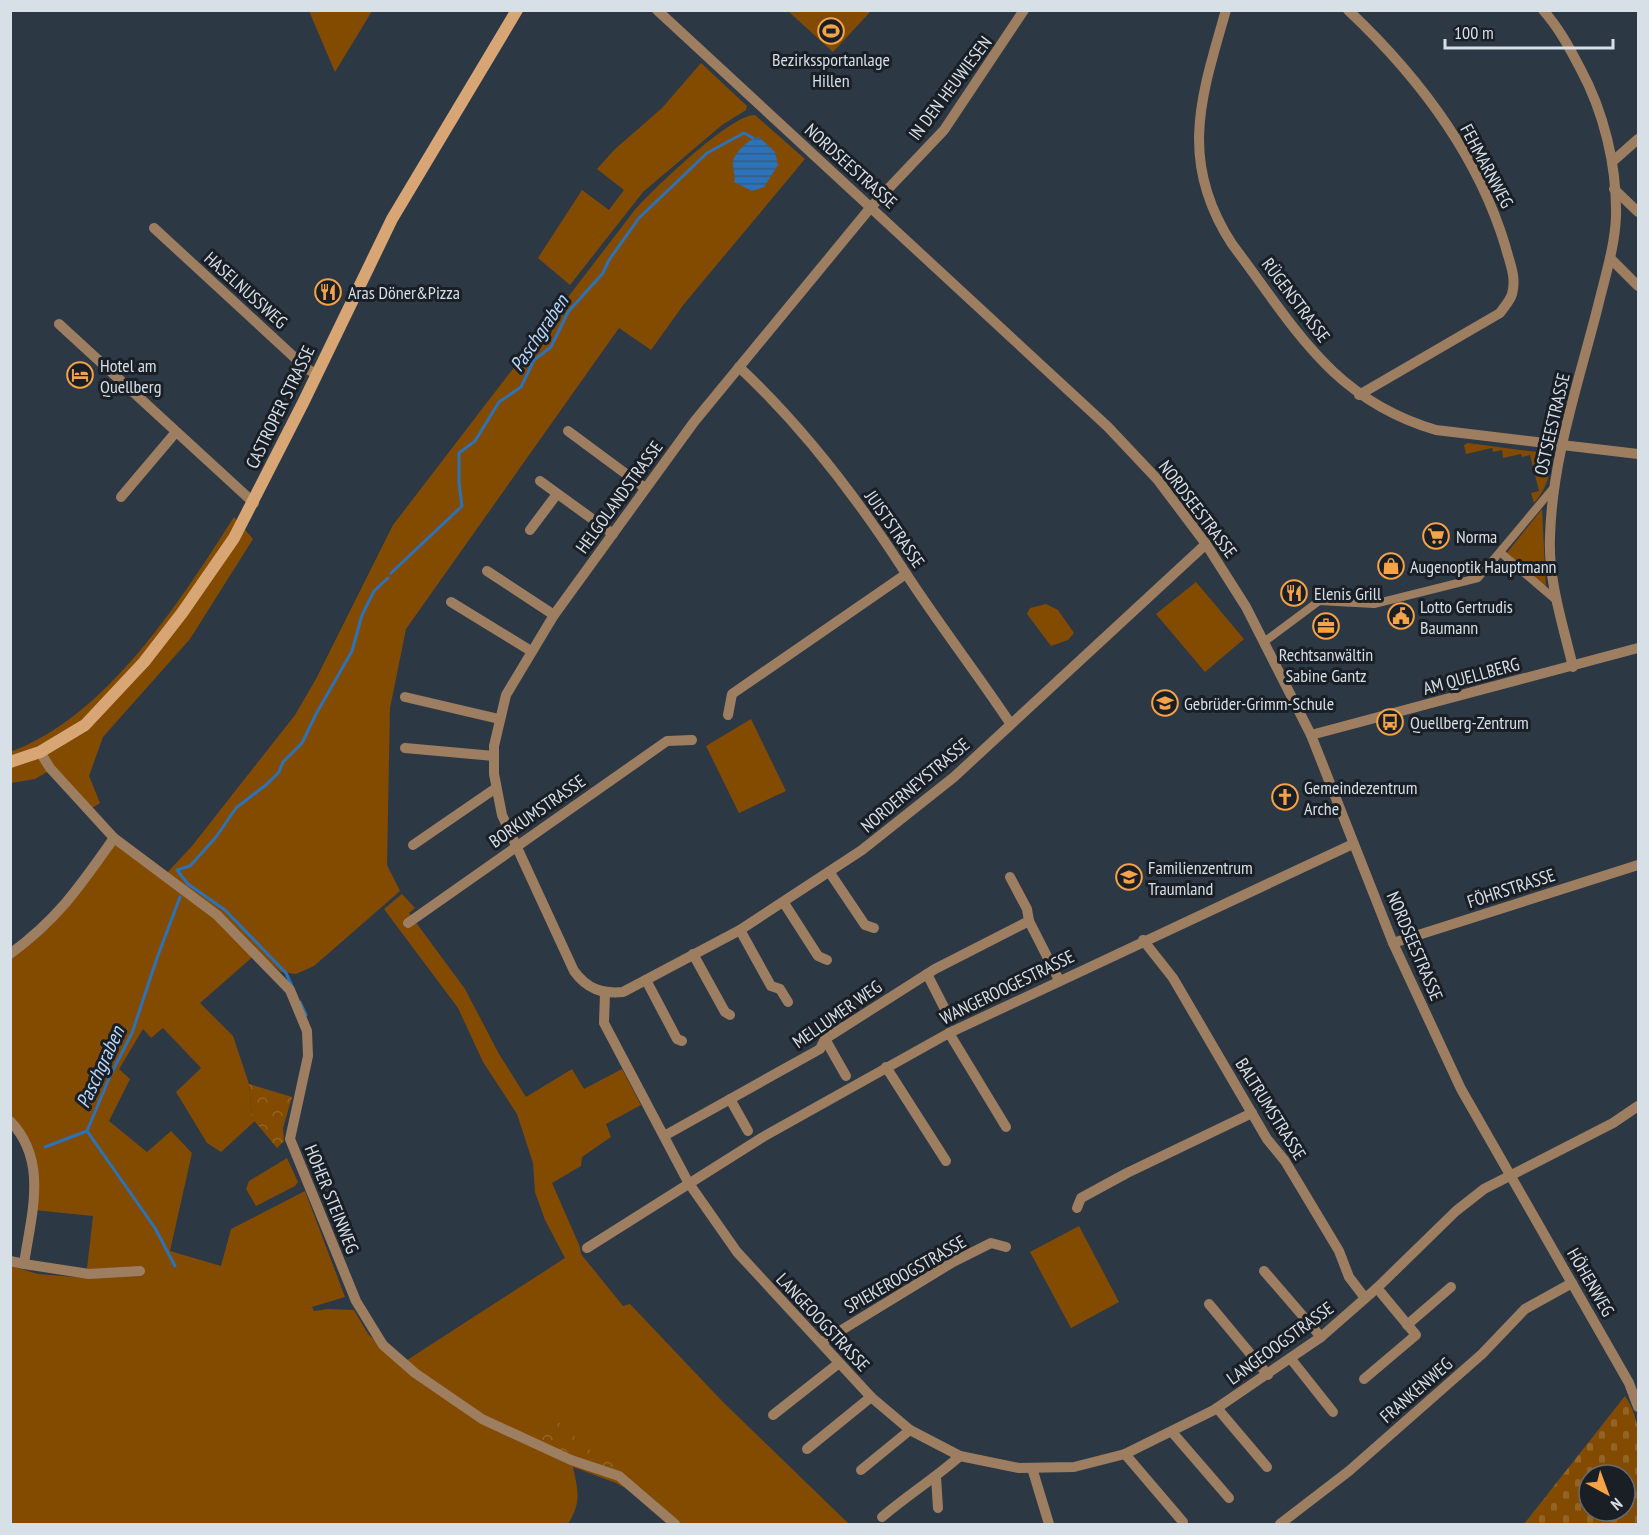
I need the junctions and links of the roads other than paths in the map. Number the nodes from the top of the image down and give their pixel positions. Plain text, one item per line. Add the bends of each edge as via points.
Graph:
1 (517, 10) edge
2 (657, 10) edge
3 (1024, 10) edge
4 (1226, 10) edge
5 (1348, 10) edge
6 (1543, 10) edge
7 (1638, 139) edge
8 (1612, 162) junction
9 (1614, 189) junction
10 (871, 207) junction
11 (1638, 212) edge
12 (154, 228) dead end
13 (1610, 258) junction
14 (1638, 286) edge
15 (59, 324) dead end
16 (739, 367) junction
17 (317, 374) junction
18 (1359, 395) junction
19 (568, 431) dead end
20 (176, 432) junction
21 (1563, 445) junction
22 (1638, 454) edge
23 (540, 481) dead end
24 (1555, 485) junction
25 (645, 488) junction
26 (557, 494) junction
27 (121, 497) dead end
28 (254, 503) junction
29 (530, 530) dead end
30 (613, 534) junction
31 (1206, 544) junction
32 (1500, 552) junction
33 (487, 571) dead end
34 (906, 574) junction
35 (1557, 601) junction
36 (452, 602) dead end
37 (554, 615) junction
38 (1264, 642) junction
39 (1638, 648) edge
40 (531, 651) junction
41 (1573, 667) junction
42 (405, 697) dead end
43 (728, 715) dead end
44 (499, 719) junction
45 (1010, 723) junction
46 (1311, 735) junction
47 (692, 740) dead end
48 (405, 747) dead end
49 (40, 752) junction
50 (494, 756) junction
51 (10, 762) edge
52 (496, 788) junction
53 (114, 838) junction
54 (1353, 844) junction
55 (413, 845) dead end
56 (516, 846) junction
57 (1638, 865) edge
58 (830, 873) junction
59 (1010, 877) dead end
60 (784, 903) junction
61 (1029, 921) junction
62 (408, 923) dead end
63 (874, 928) dead end
64 (740, 930) junction
65 (1143, 940) junction
66 (1393, 943) junction
67 (10, 954) edge
68 (693, 954) junction
69 (827, 960) dead end
70 (927, 974) junction
71 (646, 980) junction
72 (1059, 980) junction
73 (605, 993) junction
74 (788, 1002) dead end
75 (730, 1015) dead end
76 (949, 1017) dead end
77 (950, 1033) junction
78 (825, 1039) junction
79 (682, 1041) dead end
80 (886, 1067) junction
81 (846, 1076) dead end
82 (730, 1099) junction
83 (1638, 1106) edge
84 (1252, 1113) junction
85 (10, 1121) edge
86 (1006, 1127) dead end
87 (748, 1131) dead end
88 (664, 1136) junction
89 (946, 1161) dead end
90 (1510, 1175) junction
91 (688, 1182) junction
92 (1077, 1208) dead end
93 (1006, 1246) dead end
94 (587, 1248) dead end
95 (10, 1262) edge
96 (24, 1264) junction
97 (1264, 1271) dead end
98 (140, 1272) dead end
99 (1572, 1282) junction
100 (1451, 1287) dead end
101 (1377, 1288) junction
102 (1365, 1298) junction
103 (1209, 1304) dead end
104 (1407, 1324) junction
105 (1321, 1337) junction
106 (822, 1342) junction
107 (1291, 1359) junction
108 (838, 1363) junction
109 (1268, 1375) junction
110 (1364, 1379) dead end
111 (871, 1397) junction
112 (1638, 1407) edge
113 (1217, 1408) junction
114 (1333, 1412) dead end
115 (774, 1415) dead end
116 (910, 1430) junction
117 (1172, 1432) junction
118 (807, 1449) dead end
119 (1125, 1454) junction
120 (960, 1456) junction
121 (1267, 1467) dead end
122 (1032, 1468) junction
123 (861, 1470) dead end
124 (936, 1477) junction
125 (1228, 1498) dead end
126 (938, 1508) dead end
127 (882, 1517) dead end
128 (1183, 1522) dead end
129 (675, 1524) edge
130 (1049, 1524) edge
131 (1280, 1524) edge

1 - 17 main road, CASTROPER STRASSE via 392,219
2 - 10 street, NORDSEESTRASSE
3 - 10 street, IN DEN HEUWIESEN via 944,130
4 - 18 street, RÜGENSTRASSE via 1203,93 1198,143 1201,174 1221,227 1232,244 1323,363
5 - 18 street, FEHMARNWEG via 1420,85 1463,150 1492,205 1514,277 1512,295 1500,313
6 - 8 street, OSTSEESTRASSE via 1556,24 1590,85
7 - 8 street
8 - 9 street, OSTSEESTRASSE
9 - 11 street
9 - 13 street, OSTSEESTRASSE via 1616,217
10 - 16 street, HELGOLANDSTRASSE
10 - 31 street, NORDSEESTRASSE via 1108,427 1151,472
12 - 17 street, HASELNUSSWEG
13 - 14 street
13 - 21 street, OSTSEESTRASSE
15 - 20 street
16 - 25 street, HELGOLANDSTRASSE
16 - 34 street, JUISTSTRASSE via 775,400 886,539
17 - 28 main road, CASTROPER STRASSE
18 - 21 street, RÜGENSTRASSE via 1405,421 1436,430
19 - 25 street
20 - 27 street
20 - 28 street
21 - 22 street, RÜGENSTRASSE
21 - 24 street, OSTSEESTRASSE
23 - 26 street
24 - 32 street
24 - 35 street, OSTSEESTRASSE via 1550,539
25 - 30 street, HELGOLANDSTRASSE
26 - 29 street
26 - 30 street
28 - 49 main road, CASTROPER STRASSE via 182,614 144,662 85,725
30 - 37 street, HELGOLANDSTRASSE
31 - 38 street, NORDSEESTRASSE
31 - 45 street, NORDERNEYSTRASSE
32 - 35 street
32 - 38 street via 1478,578 1374,604 1319,601
33 - 37 street
34 - 43 street via 732,694
34 - 45 street, JUISTSTRASSE
35 - 41 street, OSTSEESTRASSE
36 - 40 street
37 - 40 street, HELGOLANDSTRASSE
38 - 46 street, NORDSEESTRASSE
39 - 41 street, AM QUELLBERG
40 - 44 street, HELGOLANDSTRASSE via 506,695
41 - 46 street, AM QUELLBERG
42 - 44 street
44 - 50 street, HELGOLANDSTRASSE
45 - 58 street, NORDERNEYSTRASSE via 954,777
46 - 54 street, NORDSEESTRASSE
47 - 56 street, BORKUMSTRASSE via 668,741
48 - 50 street
49 - 51 main road, CASTROPER STRASSE
49 - 53 street, HOHER STEINWEG
50 - 52 street, HELGOLANDSTRASSE
52 - 55 street
52 - 56 street, HELGOLANDSTRASSE via 502,815
53 - 67 street via 61,911
53 - 129 street, HOHER STEINWEG via 217,915 290,990 307,1031 308,1056 290,1139 356,1302 383,1345 482,1419 571,1460 619,1476
54 - 65 street, WANGEROOGESTRASSE
54 - 66 street, NORDSEESTRASSE
56 - 62 street, BORKUMSTRASSE
56 - 73 street via 574,971 582,982
57 - 66 street, FÖHRSTRASSE
58 - 60 street, NORDERNEYSTRASSE
58 - 63 street via 865,925
59 - 61 street
60 - 64 street, NORDERNEYSTRASSE
60 - 69 street via 818,956
61 - 70 street, MELLUMER WEG
61 - 72 street
64 - 68 street, NORDERNEYSTRASSE
64 - 74 street via 771,986 780,989
65 - 72 street, WANGEROOGESTRASSE
65 - 84 street, BALTRUMSTRASSE via 1173,978
66 - 90 street, NORDSEESTRASSE via 1461,1089
68 - 71 street, NORDERNEYSTRASSE
68 - 75 street
70 - 76 street
70 - 78 street, MELLUMER WEG
71 - 73 street, NORDERNEYSTRASSE via 623,992
71 - 79 street via 677,1039
72 - 77 street, WANGEROOGESTRASSE
73 - 88 street via 604,1023
77 - 80 street, WANGEROOGESTRASSE
77 - 86 street
78 - 81 street
78 - 82 street, MELLUMER WEG via 820,1049
80 - 89 street
80 - 91 street, WANGEROOGESTRASSE
82 - 87 street
82 - 88 street, MELLUMER WEG
83 - 90 street, LANGEOOGSTRASSE via 1613,1123
84 - 92 street via 1081,1197
84 - 102 street, BALTRUMSTRASSE via 1285,1161 1339,1251 1349,1277
85 - 96 street via 29,1148 36,1172
88 - 91 street
90 - 99 street, HÖHENWEG
90 - 101 street, LANGEOOGSTRASSE via 1456,1211
91 - 94 street, WANGEROOGESTRASSE
91 - 106 street, LANGEOOGSTRASSE via 737,1252
93 - 106 street, SPIEKEROOGSTRASSE via 992,1243 953,1262
95 - 96 street
96 - 98 street via 89,1274
97 - 105 street
99 - 112 street, HÖHENWEG via 1629,1383
99 - 131 street, FRANKENWEG via 1525,1309 1482,1354 1349,1471
100 - 104 street
101 - 102 street, LANGEOOGSTRASSE
101 - 104 street
102 - 105 street, LANGEOOGSTRASSE
103 - 109 street
104 - 110 street via 1416,1335
105 - 107 street, LANGEOOGSTRASSE
106 - 108 street, LANGEOOGSTRASSE
107 - 109 street, LANGEOOGSTRASSE
107 - 114 street
108 - 111 street, LANGEOOGSTRASSE
108 - 115 street
109 - 113 street, LANGEOOGSTRASSE
111 - 116 street, LANGEOOGSTRASSE
111 - 118 street
113 - 117 street, LANGEOOGSTRASSE
113 - 121 street
116 - 120 street, LANGEOOGSTRASSE
116 - 123 street
117 - 119 street, LANGEOOGSTRASSE
117 - 125 street
119 - 122 street, LANGEOOGSTRASSE via 1074,1467
119 - 128 street
120 - 122 street, LANGEOOGSTRASSE
120 - 124 street
122 - 130 street
124 - 126 street
124 - 127 street via 917,1487

